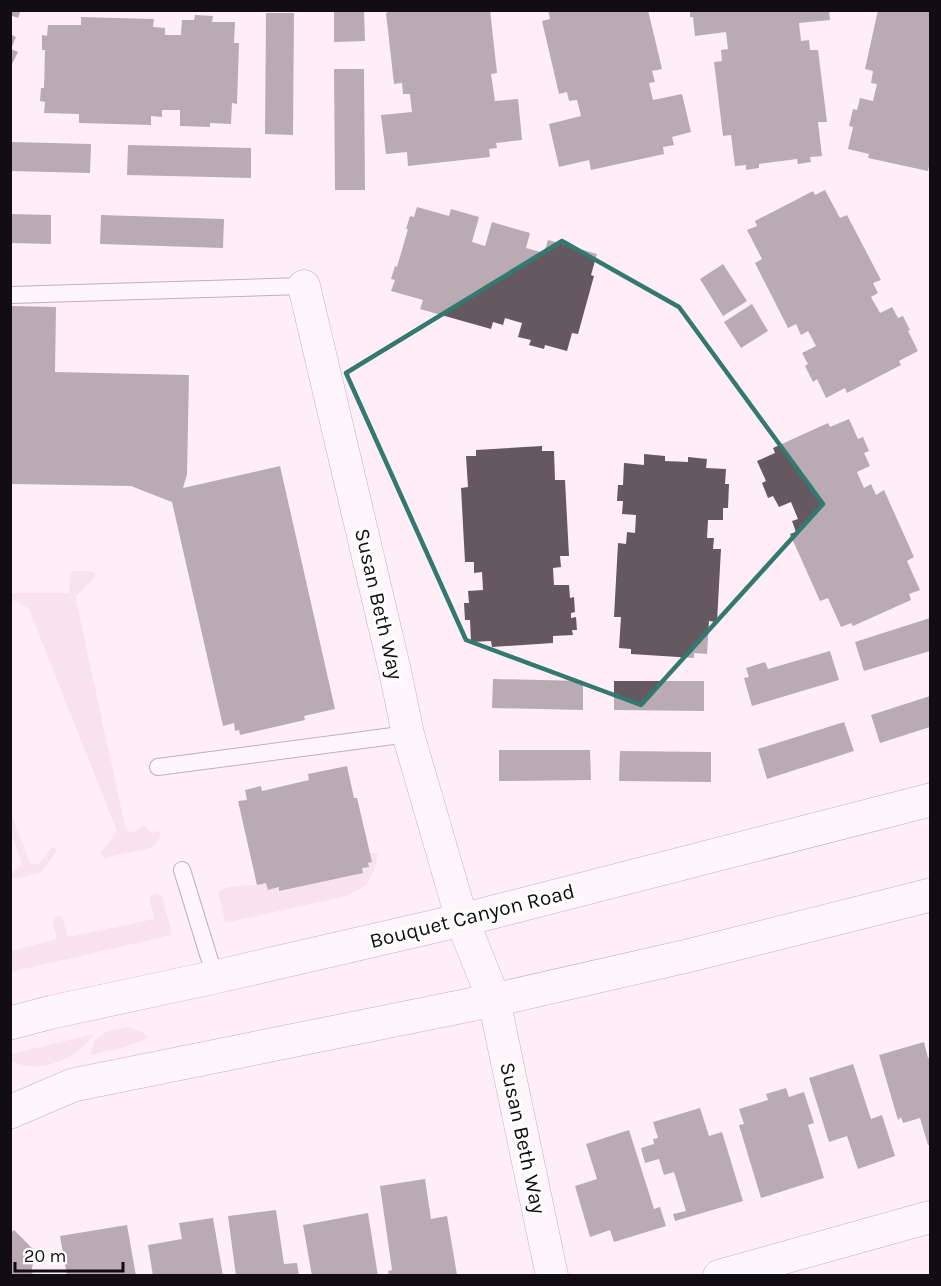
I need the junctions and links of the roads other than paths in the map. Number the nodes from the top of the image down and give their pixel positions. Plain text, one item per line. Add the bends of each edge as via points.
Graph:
1 (304, 286) joint
2 (10, 295) edge
3 (408, 734) junction
4 (158, 767) dead end
5 (930, 800) edge
6 (182, 870) dead end
7 (930, 895) edge
8 (462, 920) junction
9 (215, 977) junction
10 (494, 1000) junction
11 (10, 1023) edge
12 (10, 1112) edge
13 (930, 1217) edge
14 (552, 1275) edge
15 (719, 1275) edge

1 - 2 lane
1 - 3 street, Susan Beth Way
3 - 4 lane
3 - 8 street, Susan Beth Way
5 - 8 main road, Bouquet Canyon Road
6 - 9 lane
7 - 10 main road
8 - 9 main road, Bouquet Canyon Road
8 - 10 main road
9 - 11 main road, Bouquet Canyon Road
10 - 12 main road via 73,1085
10 - 14 street, Susan Beth Way
13 - 15 street

